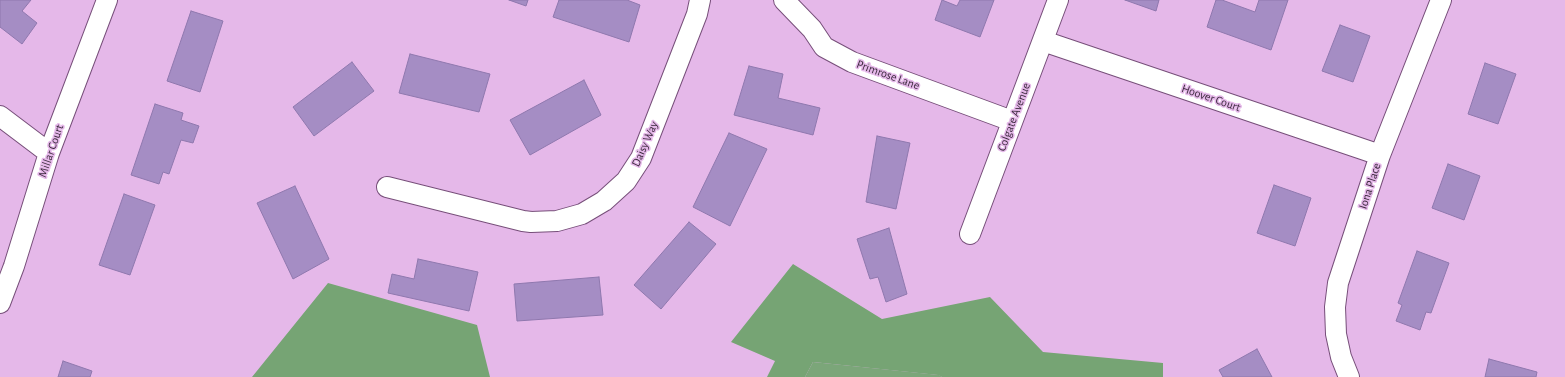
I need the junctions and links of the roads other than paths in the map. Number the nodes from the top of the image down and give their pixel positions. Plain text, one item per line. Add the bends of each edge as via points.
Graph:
1 (107, 0) edge
2 (700, 0) edge
3 (784, 0) edge
4 (1058, 0) edge
5 (1441, 0) edge
6 (1043, 41) junction
7 (0, 116) edge
8 (1012, 120) junction
9 (49, 154) junction
10 (1380, 155) junction
11 (386, 188) dead end
12 (970, 234) dead end
13 (0, 303) edge
14 (1350, 377) edge

1 - 9 street, Millar Court
2 - 11 street, Daisy Way via 697,14 641,158 626,181 604,201 582,214 557,221 531,222
3 - 8 street, Primrose Lane via 812,29 824,47 852,62
4 - 6 street, Colgate Avenue
5 - 10 street, Iona Place
6 - 8 street, Colgate Avenue
6 - 10 street, Hoover Court
7 - 9 street
8 - 12 street, Colgate Avenue
9 - 13 street, Millar Court
10 - 14 street, Iona Place via 1338,283 1335,307 1336,334 1341,357

